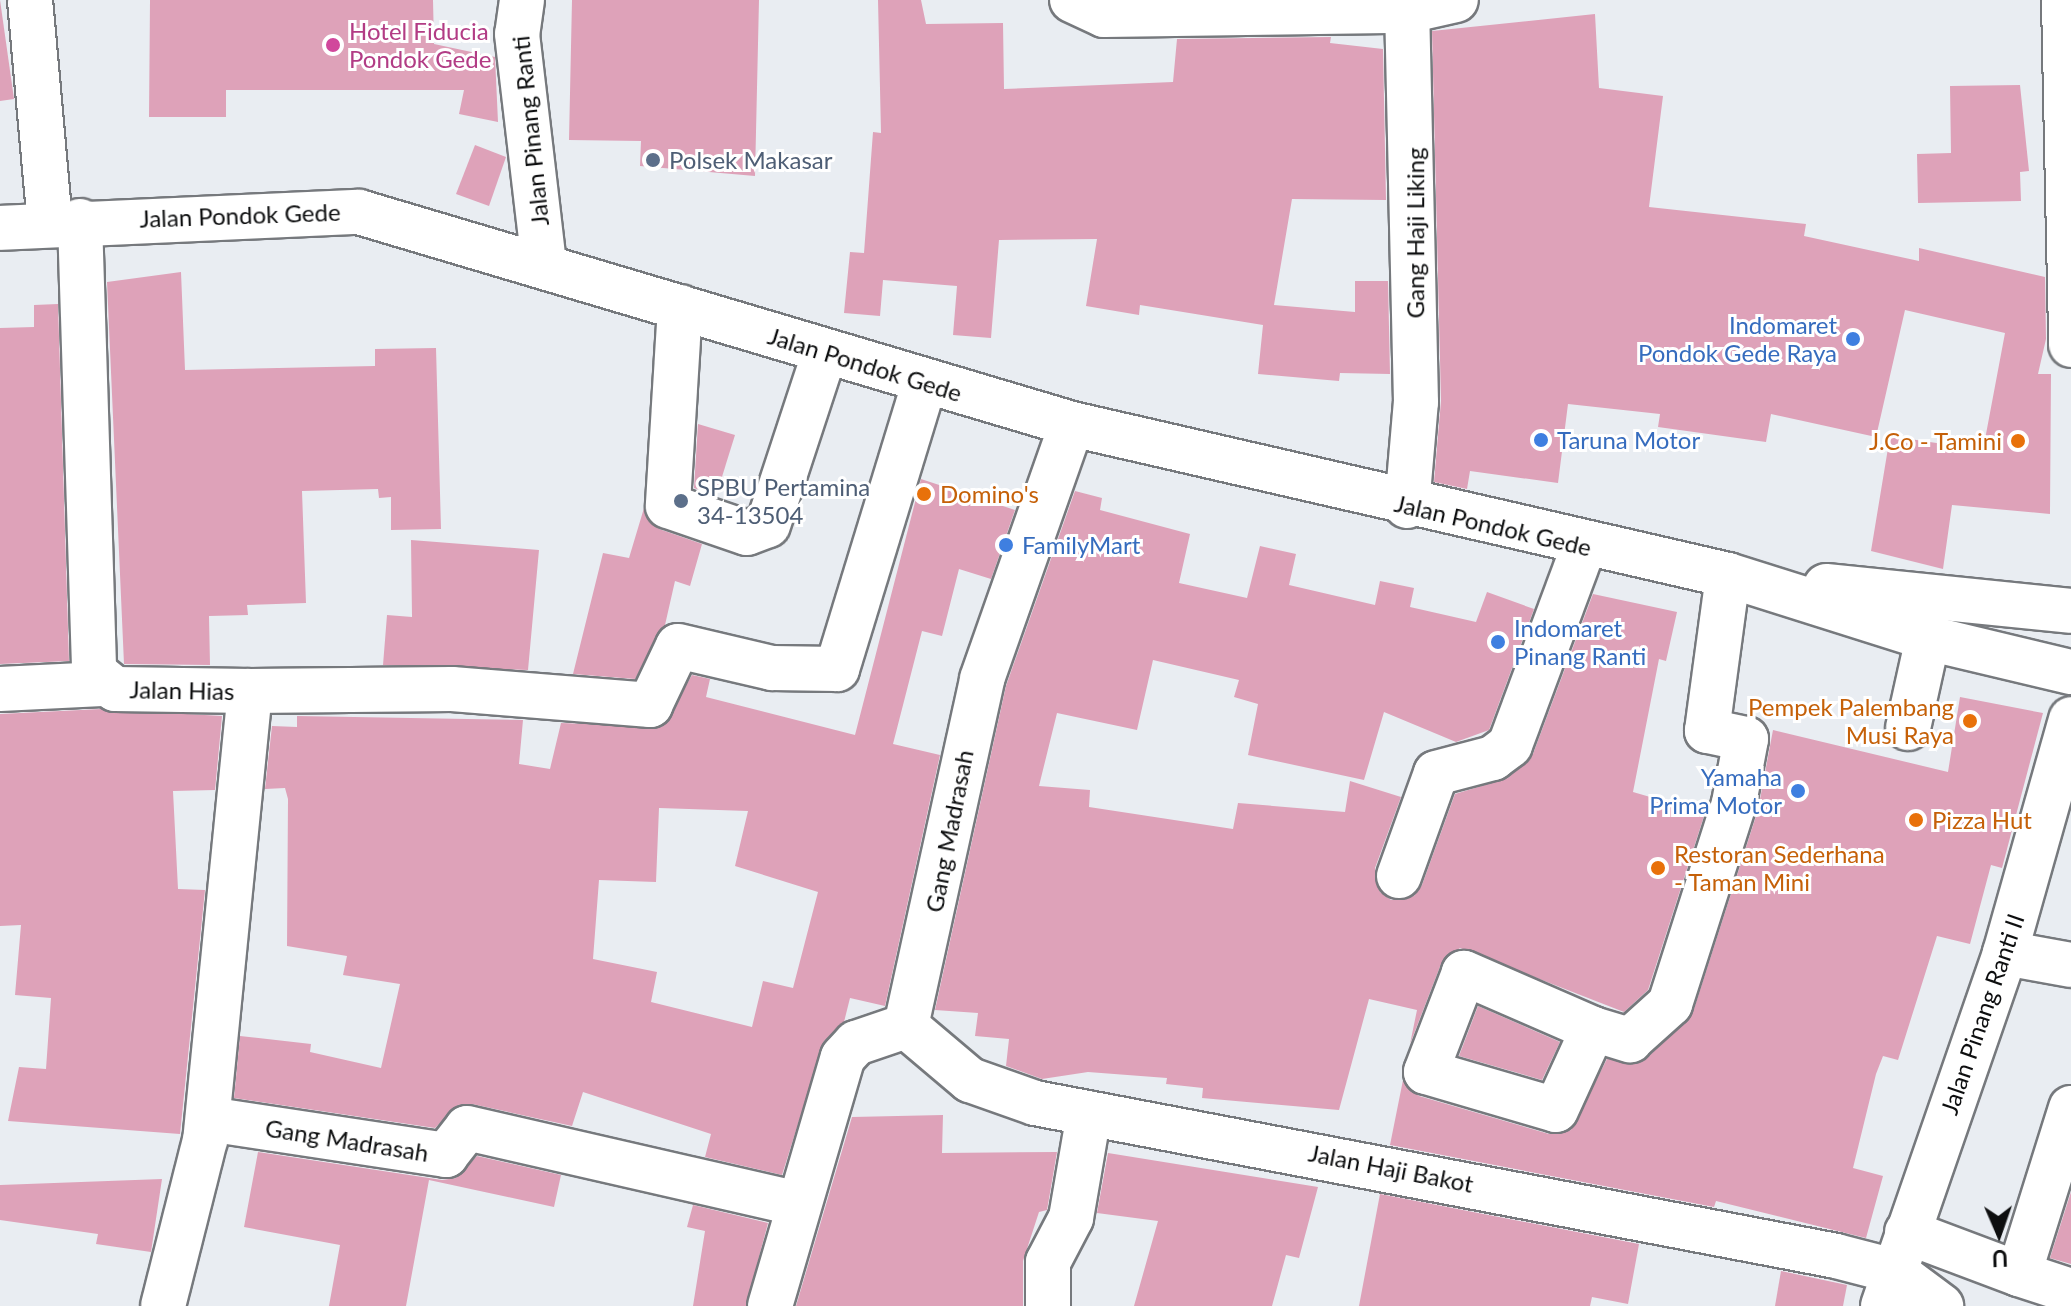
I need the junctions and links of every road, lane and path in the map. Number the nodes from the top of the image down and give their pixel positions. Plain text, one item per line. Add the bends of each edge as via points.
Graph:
1 (30, 0) edge
2 (522, 0) edge
3 (1072, 0) edge
4 (1456, 0) edge
5 (2064, 0) edge
6 (1407, 11) junction
7 (65, 222) junction
8 (0, 228) edge
9 (544, 263) junction
10 (680, 307) junction
11 (2071, 345) edge
12 (824, 355) junction
13 (924, 384) junction
14 (1072, 424) junction
15 (1407, 506) junction
16 (1584, 546) junction
17 (1728, 575) junction
18 (2071, 611) edge
19 (1928, 638) junction
20 (2071, 672) edge
21 (102, 684) junction
22 (0, 689) edge
23 (250, 691) junction
24 (2071, 719) edge
25 (1908, 728) dead end
26 (1399, 876) dead end
27 (2005, 953) junction
28 (2071, 965) edge
29 (906, 1026) junction
30 (1593, 1029) dead end
31 (2071, 1108) edge
32 (1089, 1114) junction
33 (208, 1119) junction
34 (798, 1204) junction
35 (1895, 1270) edge
36 (2019, 1274) junction
37 (2071, 1291) edge
38 (163, 1306) edge
39 (770, 1306) edge
40 (1048, 1306) edge
41 (1941, 1306) edge

1 - 7 street, Jalan Hias
2 - 9 street, Jalan Pinang Ranti via 517,34
3 - 6 street via 1104,15
4 - 6 street
5 - 11 street
6 - 15 street, Gang Haji Liking via 1416,402
7 - 8 street, Jalan Pondok Gede
7 - 9 street, Jalan Pondok Gede via 359,212
7 - 21 street, Jalan Hias via 94,672
9 - 10 street, Jalan Pondok Gede
10 - 12 street, Jalan Pondok Gede
10 - 12 street via 668,506 747,533 768,525
12 - 13 street, Jalan Pondok Gede
13 - 14 street, Jalan Pondok Gede
13 - 23 street via 837,669 772,668 678,646 667,659 657,702 647,705 452,689
14 - 15 street, Jalan Pondok Gede
14 - 29 street, Gang Madrasah via 982,679
15 - 16 street, Jalan Pondok Gede
16 - 17 street, Jalan Pondok Gede
16 - 26 street via 1510,745 1493,758 1436,773
17 - 18 street, Jalan Pondok Gede
17 - 19 street, Jalan Pondok Gede
17 - 30 street via 1707,731 1746,739 1734,803 1670,1004 1630,1040
19 - 20 street, Jalan Pondok Gede
19 - 25 street
21 - 22 street
21 - 23 street, Jalan Hias
23 - 33 street, Jalan Hias
24 - 27 street, Jalan Pinang Ranti II
27 - 28 street
27 - 35 street, Jalan Pinang Ranti II
29 - 32 street, Jalan Haji Bakot via 970,1080
29 - 34 street via 856,1043 843,1057
31 - 36 street
32 - 35 street, Jalan Haji Bakot
32 - 40 street via 1071,1218 1048,1262
33 - 34 street, Gang Madrasah via 446,1155 467,1128
33 - 38 street, Jalan Hias
34 - 39 street
35 - 36 street, Jalan Haji Bakot
35 - 41 street
36 - 37 street, Jalan Haji Bakot

